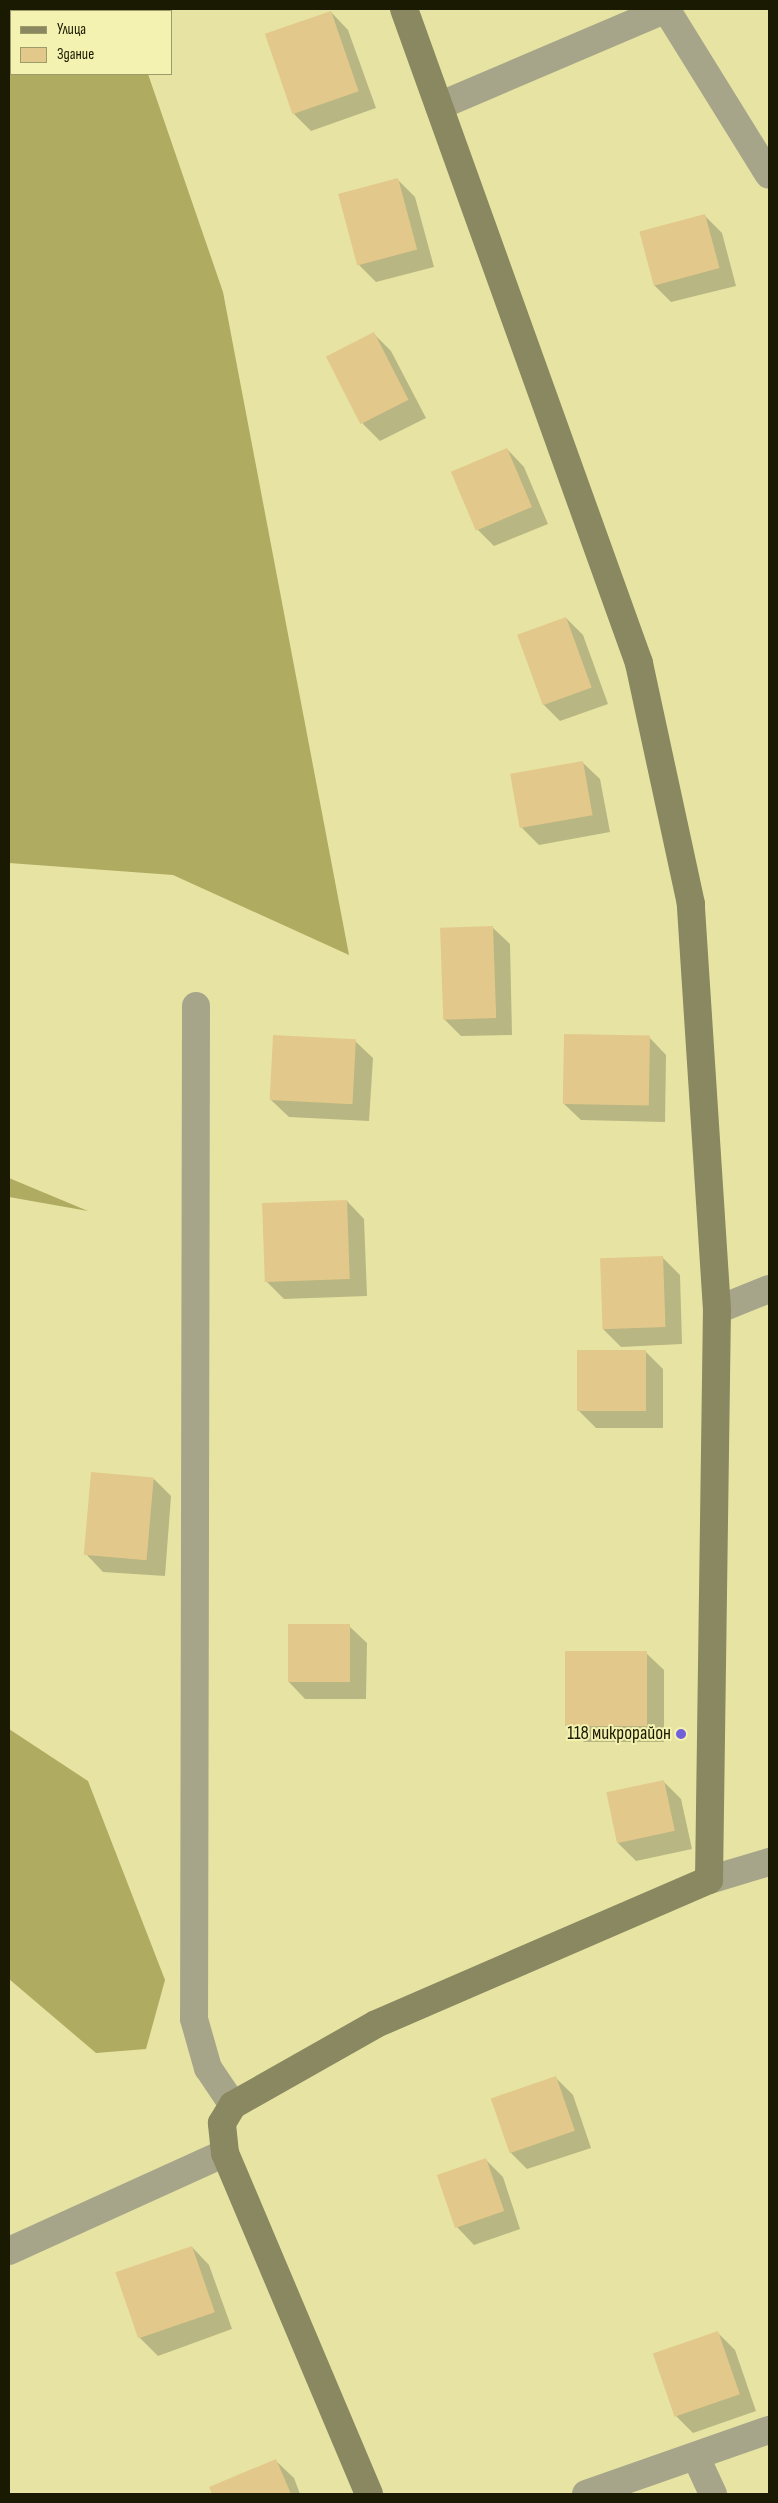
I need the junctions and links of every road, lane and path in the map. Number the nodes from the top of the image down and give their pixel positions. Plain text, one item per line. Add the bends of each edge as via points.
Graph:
1 (404, 9) edge
2 (666, 9) edge
3 (440, 106) junction
4 (769, 176) edge
5 (196, 1006) dead end
6 (769, 1289) edge
7 (717, 1310) junction
8 (769, 1862) edge
9 (709, 1880) junction
10 (233, 2105) junction
11 (225, 2153) junction
12 (9, 2251) edge
13 (769, 2430) edge
14 (696, 2457) junction
15 (369, 2494) edge
16 (586, 2494) edge
17 (713, 2494) edge

1 - 3 street
2 - 3 street
2 - 4 street
3 - 7 street via 639,663 691,904
5 - 10 street via 194,2019 208,2068
6 - 7 street
7 - 9 street
8 - 9 street
9 - 10 street via 376,2024
10 - 11 street via 222,2123
11 - 12 street
11 - 15 street
13 - 14 street
14 - 16 street
14 - 17 street

